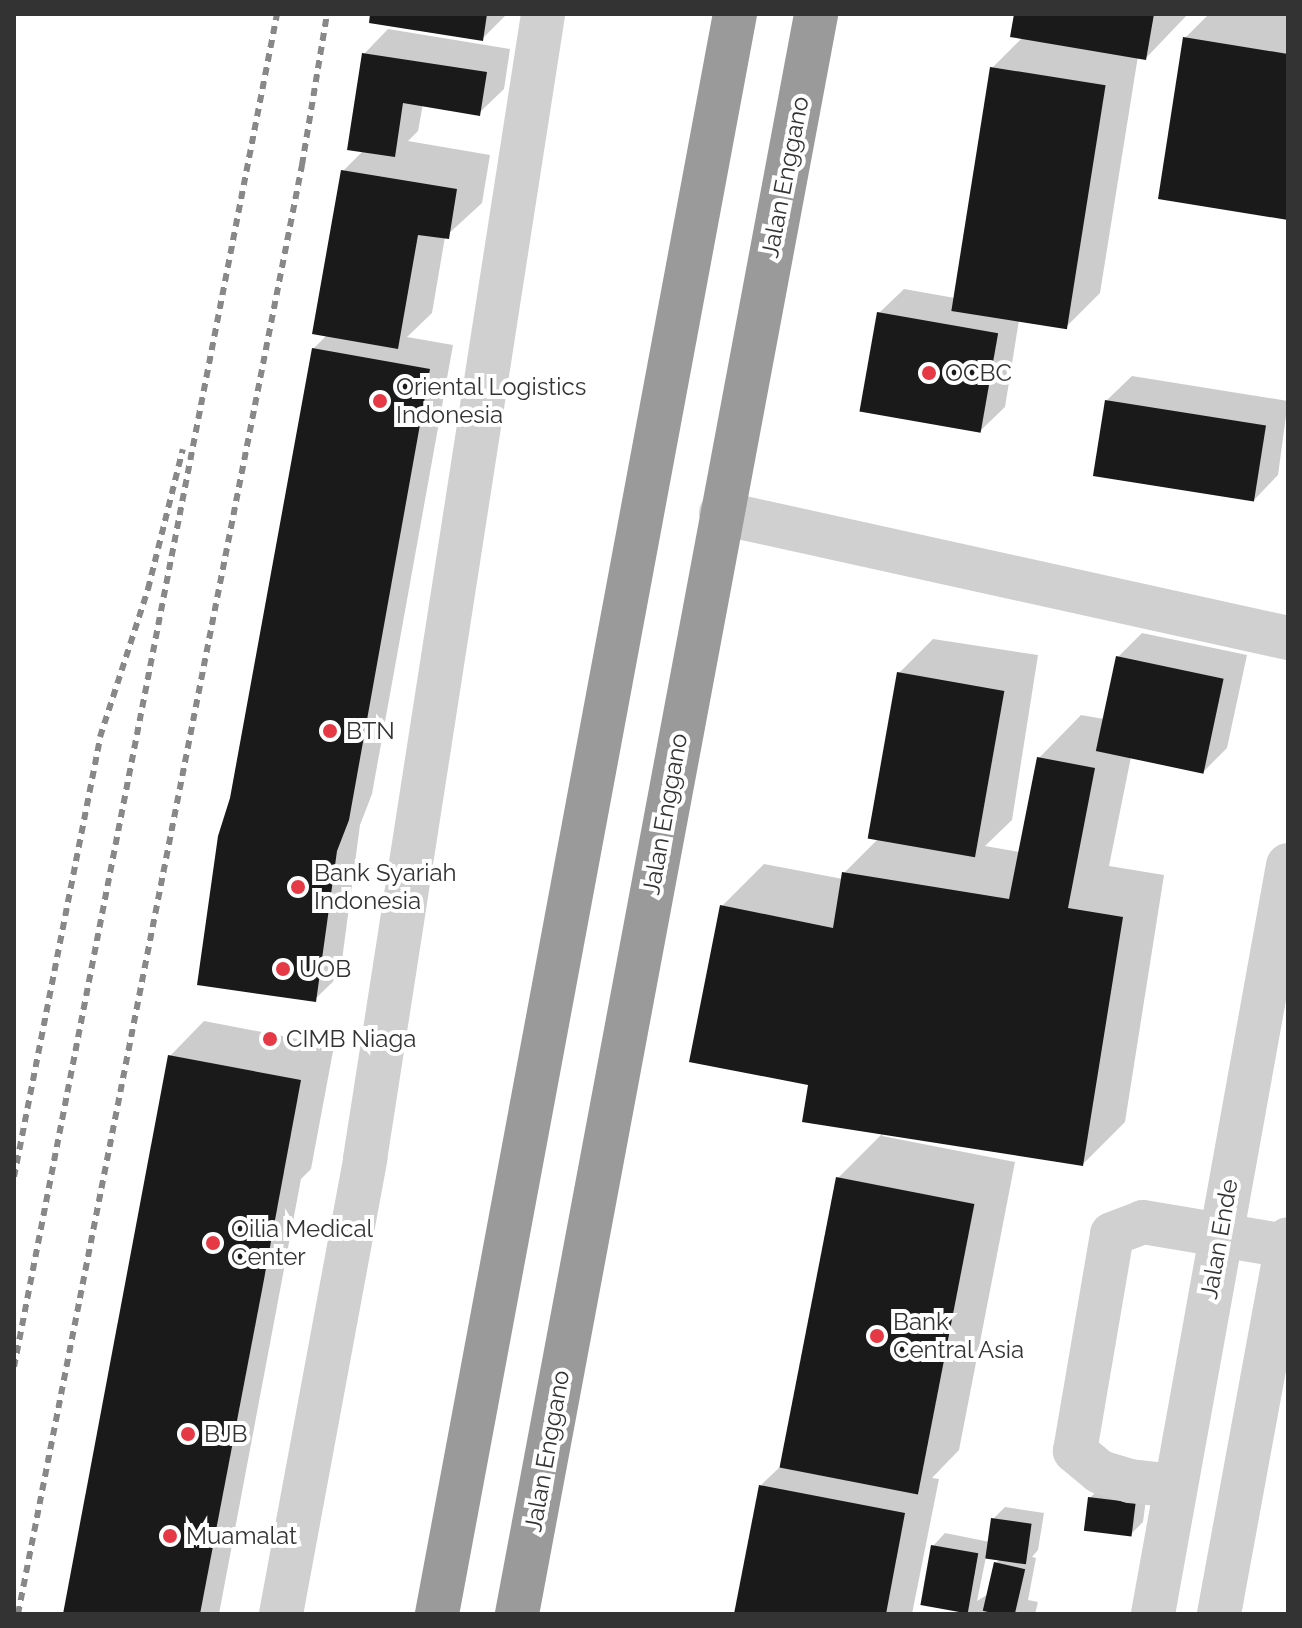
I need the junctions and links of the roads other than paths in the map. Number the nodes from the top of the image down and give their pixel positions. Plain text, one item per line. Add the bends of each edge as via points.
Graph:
1 (543, 14) edge
2 (735, 14) edge
3 (816, 14) edge
4 (721, 513) junction
5 (1288, 638) edge
6 (1288, 865) edge
7 (1219, 1235) junction
8 (1287, 1242) edge
9 (1175, 1486) junction
10 (281, 1614) edge
11 (437, 1614) edge
12 (517, 1614) edge
13 (1153, 1614) edge
14 (1219, 1614) edge

1 - 10 lane via 365,1159
2 - 11 highway
3 - 4 highway, Jalan Enggano
4 - 5 lane
4 - 12 highway, Jalan Enggano
6 - 7 lane, Jalan Ende
7 - 8 lane
7 - 9 lane, Jalan Ende
7 - 9 lane via 1143,1222 1112,1234 1075,1451 1100,1472
8 - 14 lane
9 - 13 lane, Jalan Ende

